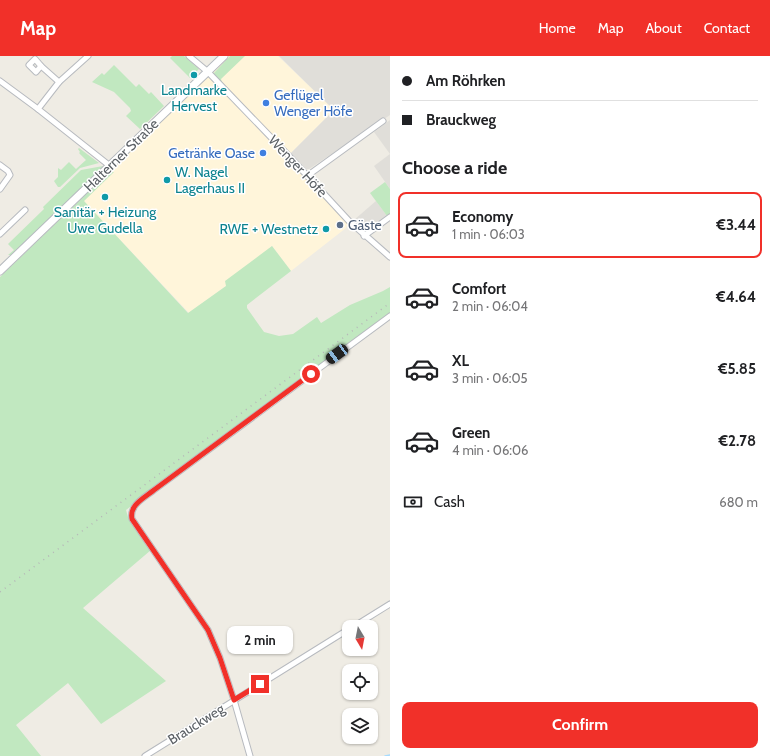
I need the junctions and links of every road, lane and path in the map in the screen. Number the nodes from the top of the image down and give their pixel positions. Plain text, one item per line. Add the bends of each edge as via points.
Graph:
1 (88, 56) edge
2 (189, 56) edge
3 (224, 56) edge
4 (42, 66) dead end
5 (208, 72) junction
6 (0, 81) edge
7 (59, 82) junction
8 (38, 110) junction
9 (383, 121) dead end
10 (0, 165) edge
11 (110, 166) junction
12 (308, 176) junction
13 (0, 189) edge
14 (25, 210) dead end
15 (390, 217) edge
16 (0, 234) edge
17 (364, 236) junction
18 (390, 257) edge
19 (0, 272) edge
20 (390, 316) edge
21 (390, 604) edge
22 (364, 620) edge
23 (342, 633) edge
24 (234, 700) junction
25 (145, 756) edge
26 (250, 756) edge

1 - 7 street
2 - 5 street, Wenger Höfe
3 - 5 main road, Halterner Straße
4 - 7 street
5 - 11 main road, Halterner Straße
5 - 12 street, Wenger Höfe
6 - 8 street
7 - 8 street
8 - 11 street
9 - 12 street
10 - 13 street via 10,175
11 - 19 main road, Halterner Straße
12 - 17 street, Wenger Höfe
14 - 16 street
15 - 17 street
17 - 18 street, Wenger Höfe
20 - 24 street via 154,490 132,510 132,519 208,630
21 - 22 street
23 - 24 street, Brauckweg
24 - 25 street, Brauckweg
24 - 26 street

